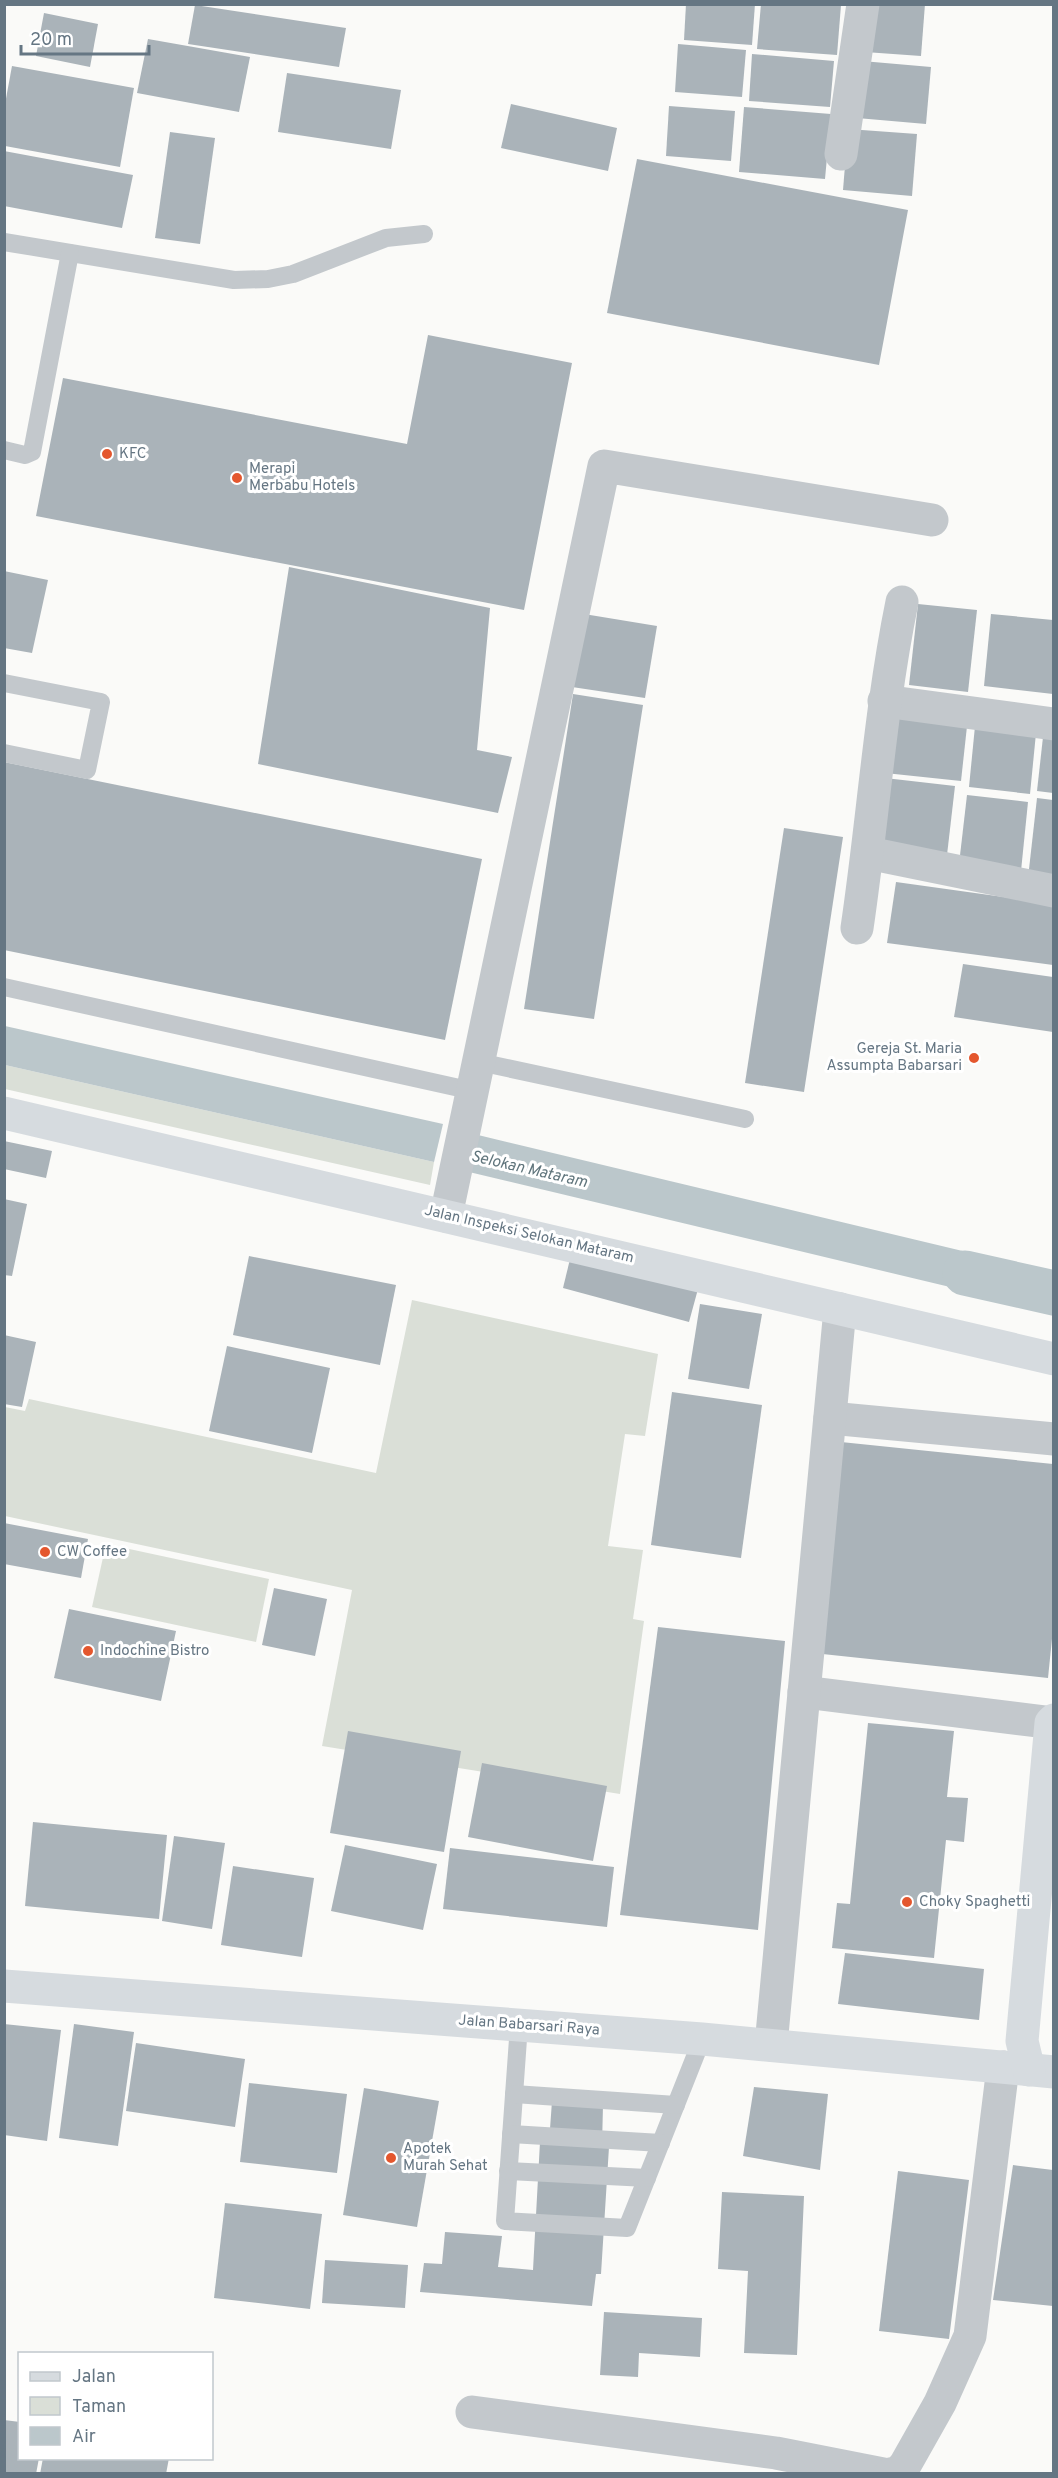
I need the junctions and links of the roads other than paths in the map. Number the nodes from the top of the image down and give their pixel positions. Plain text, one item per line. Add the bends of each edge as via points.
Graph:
1 (863, 4) edge
2 (840, 154) dead end
3 (424, 234) dead end
4 (4, 242) edge
5 (70, 253) junction
6 (4, 450) edge
7 (932, 520) dead end
8 (902, 602) dead end
9 (4, 683) edge
10 (884, 701) junction
11 (1053, 724) edge
12 (4, 753) edge
13 (868, 853) junction
14 (1053, 891) edge
15 (857, 928) dead end
16 (4, 987) edge
17 (476, 1077) junction
18 (4, 1113) edge
19 (745, 1119) dead end
20 (446, 1216) junction
21 (840, 1309) junction
22 (1053, 1359) edge
23 (830, 1418) junction
24 (1053, 1439) edge
25 (804, 1692) junction
26 (1053, 1722) edge
27 (1053, 1915) edge
28 (4, 1986) edge
29 (519, 2025) junction
30 (702, 2039) junction
31 (771, 2045) junction
32 (1028, 2070) edge
33 (514, 2094) junction
34 (676, 2105) junction
35 (511, 2134) junction
36 (661, 2143) junction
37 (508, 2171) junction
38 (647, 2178) junction
39 (472, 2412) dead end
40 (884, 2474) edge
41 (890, 2474) edge

1 - 2 street
3 - 5 lane via 386,238 293,274 267,279 234,280
4 - 5 lane
5 - 6 lane via 32,452 25,455
7 - 17 street via 604,466
8 - 10 street
9 - 12 lane via 101,702 87,771
10 - 11 street
10 - 13 street
13 - 14 street
13 - 15 street
16 - 17 lane
17 - 19 lane
17 - 20 street
18 - 20 street, Jalan Inspeksi Selokan Mataram
20 - 21 street, Jalan Inspeksi Selokan Mataram
21 - 22 street, Jalan Inspeksi Selokan Mataram
21 - 23 street
23 - 24 street
23 - 25 street
25 - 26 street
25 - 31 street
26 - 32 street via 1022,2041
27 - 32 street via 1041,2043
28 - 29 street, Jalan Babarsari Raya
29 - 30 street, Jalan Babarsari Raya
29 - 33 lane
30 - 31 street, Jalan Babarsari Raya
30 - 34 lane
31 - 32 street, Jalan Babarsari Raya
32 - 41 street via 970,2336 940,2403 905,2465
33 - 34 lane
33 - 35 lane
34 - 36 lane
35 - 36 lane
35 - 37 lane
36 - 38 lane
37 - 38 lane
37 - 38 lane via 505,2221 627,2228
39 - 40 street via 776,2453

